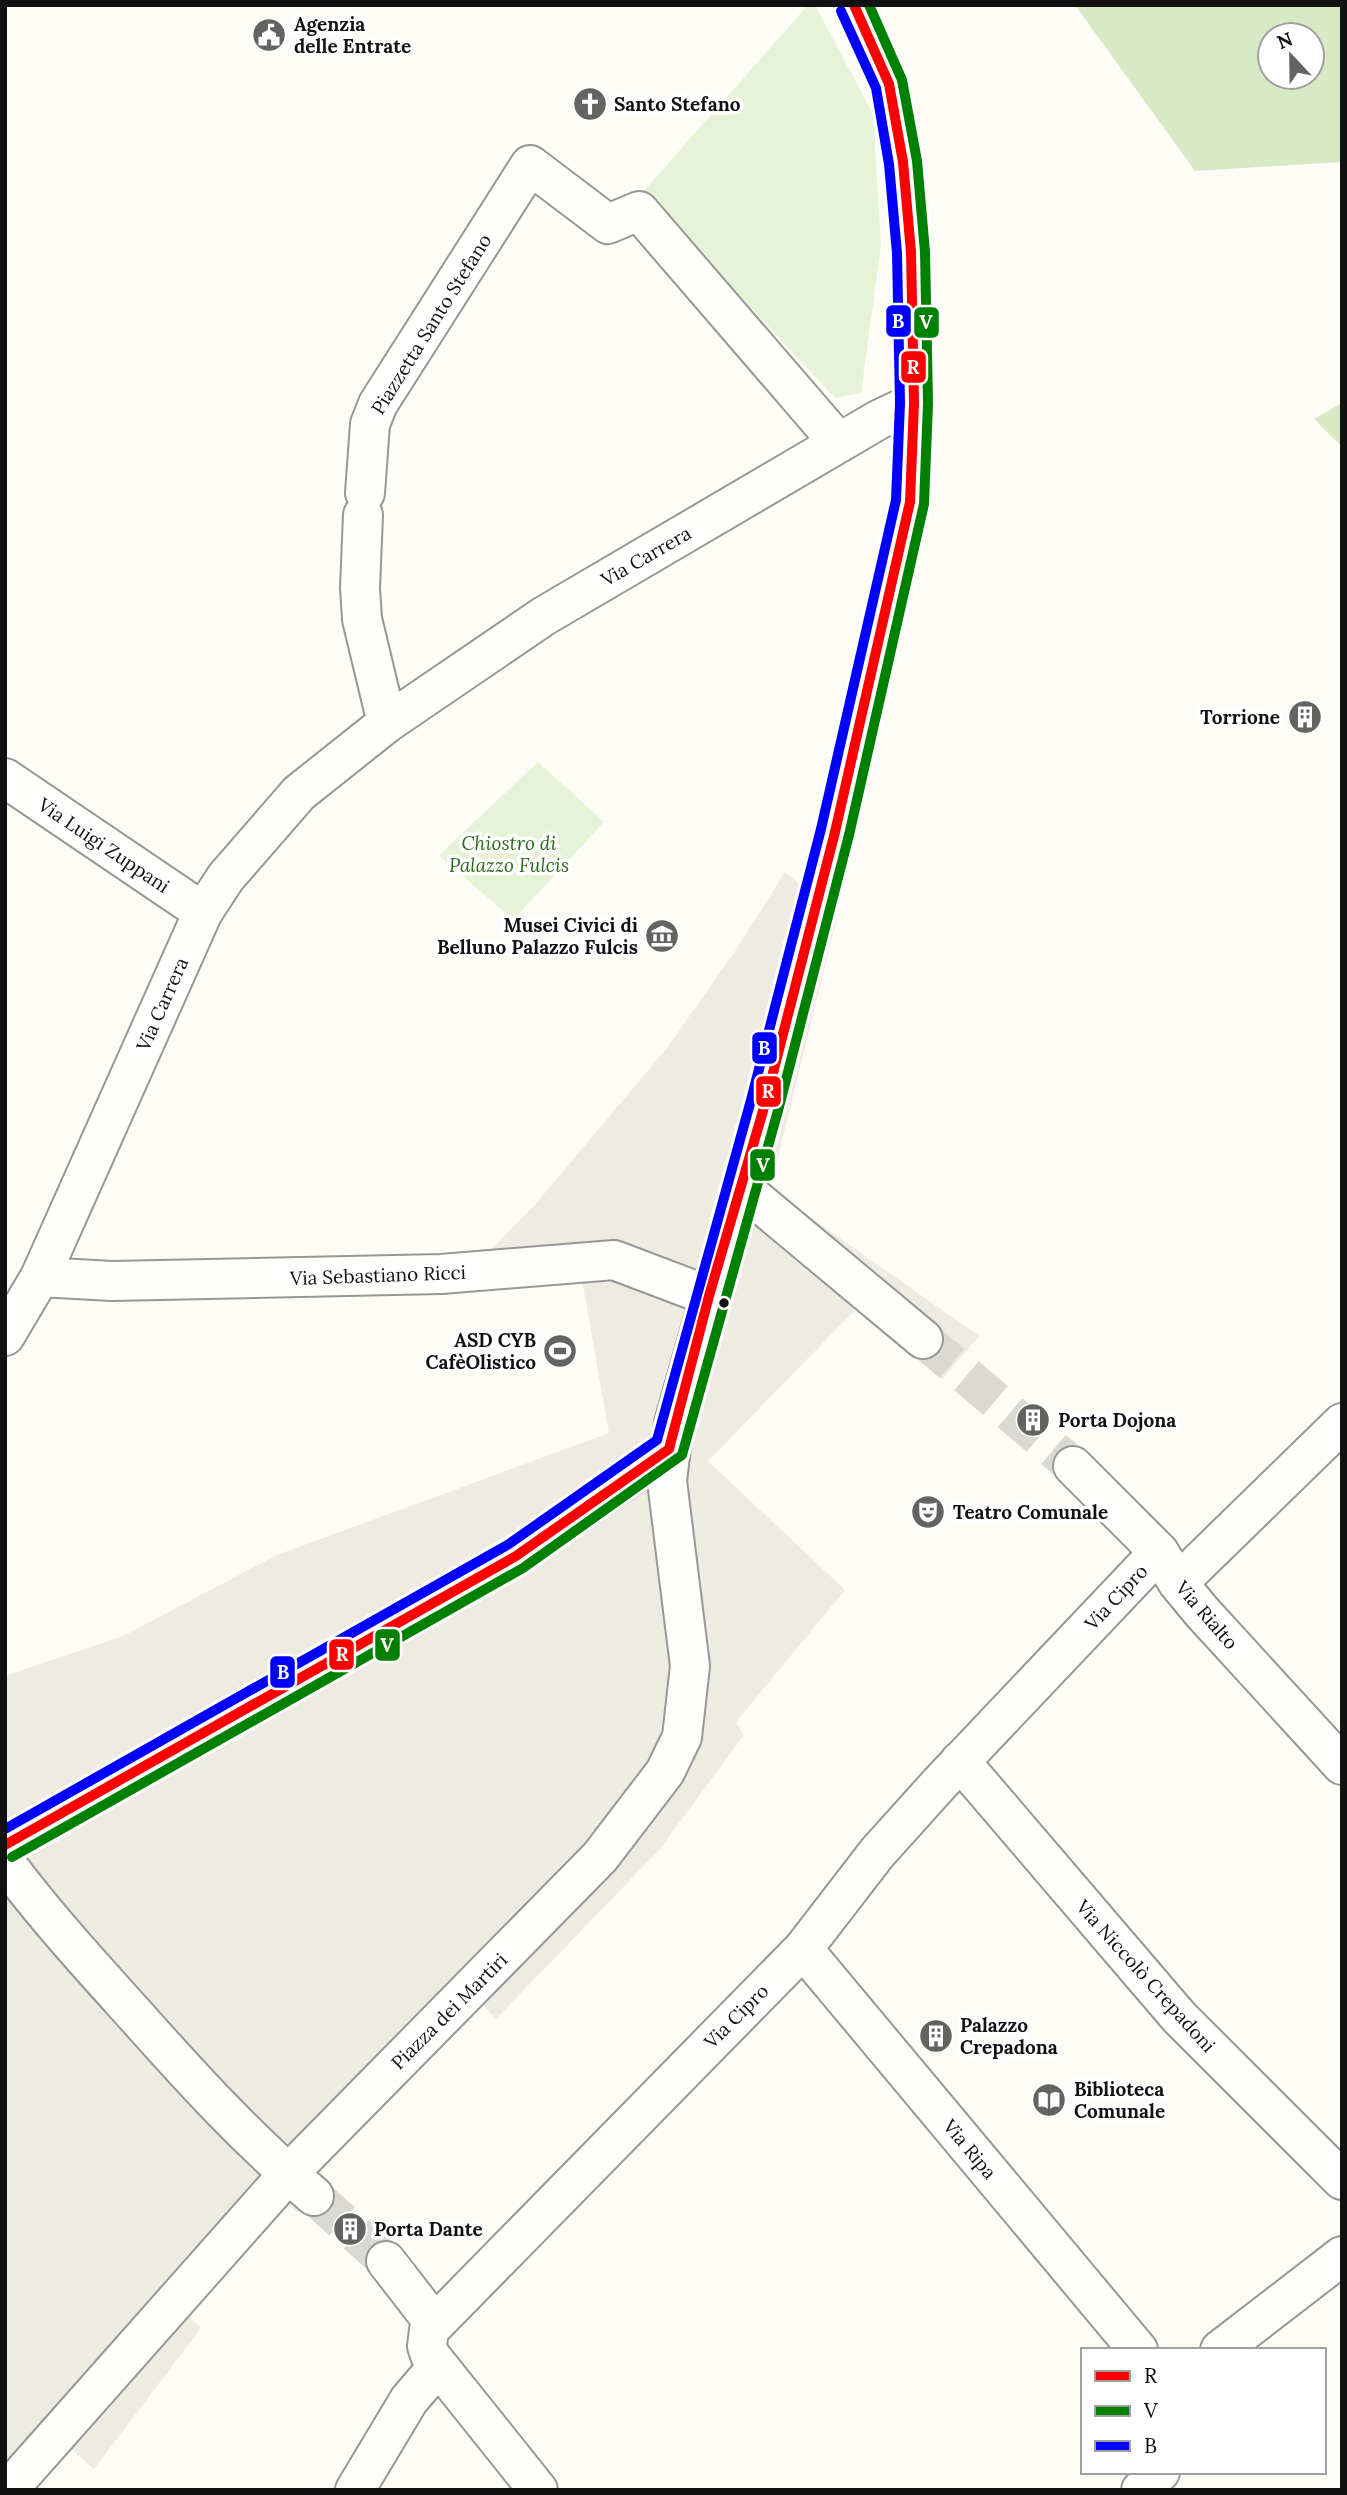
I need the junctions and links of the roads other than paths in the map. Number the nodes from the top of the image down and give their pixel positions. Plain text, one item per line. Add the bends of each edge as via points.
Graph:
1 (854, 5) edge
2 (914, 403) junction
3 (839, 443) junction
4 (387, 723) junction
5 (5, 778) edge
6 (203, 912) junction
7 (742, 1188) junction
8 (40, 1277) junction
9 (709, 1296) junction
10 (7, 1329) edge
11 (923, 1339) tunnel mouth
12 (1342, 1423) edge
13 (669, 1449) junction
14 (1073, 1466) tunnel mouth
15 (1168, 1567) junction
16 (960, 1761) junction
17 (1342, 1765) edge
18 (5, 1845) edge
19 (5, 1861) edge
20 (803, 1949) junction
21 (1342, 2180) edge
22 (301, 2185) junction
23 (1342, 2256) edge
24 (386, 2261) tunnel mouth
25 (434, 2323) junction
26 (1136, 2348) edge
27 (1223, 2348) edge
28 (438, 2366) junction
29 (1158, 2474) edge
30 (8, 2490) edge
31 (355, 2490) edge
32 (538, 2490) edge
33 (1141, 2490) edge

1 - 2 street, Piazza dei Martiri via 889,84 903,162 911,252
2 - 3 street, Via Carrera
2 - 7 street, Piazza dei Martiri via 910,502 835,832
3 - 4 street, Via Carrera via 544,616
3 - 4 street, Piazzetta Santo Stefano via 639,211 608,223 530,165 378,404 370,424 360,588 362,619
4 - 6 street, Via Carrera via 299,793 226,877
5 - 6 street, Via Luigi Zuppani
6 - 8 street, Via Carrera
7 - 9 street, Piazza dei Martiri
7 - 11 street
8 - 9 street, Via Sebastiano Ricci via 112,1281 441,1274 614,1259
8 - 10 street, Via Carrera
9 - 13 street, Piazza dei Martiri
12 - 15 street, Via Cipro
13 - 18 street via 516,1556
13 - 22 street, Piazza dei Martiri via 667,1481 690,1666 682,1737 666,1772 600,1857
14 - 15 street, Via Rialto
15 - 16 street, Via Cipro
15 - 17 street, Via Rialto
16 - 20 street, Via Cipro via 877,1853
16 - 21 street, Via Niccolò Crepadoni via 1179,2017
19 - 22 street via 48,1920 224,2113
20 - 25 street, Via Cipro
20 - 26 street, Via Ripa
22 - 30 street, Piazza dei Martiri
23 - 27 street
24 - 25 street
25 - 28 street via 426,2346
28 - 31 street via 409,2400
28 - 32 street
29 - 33 street

